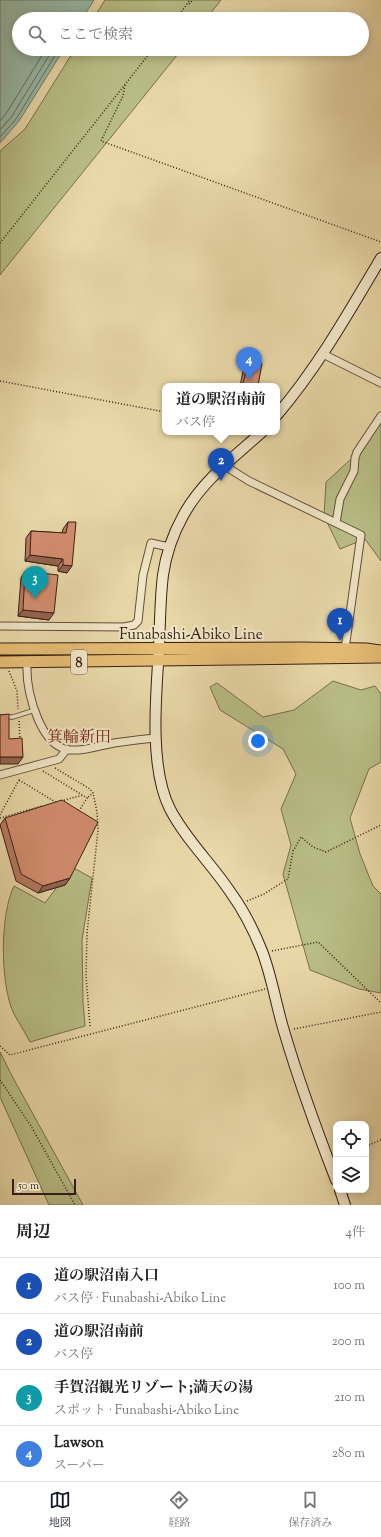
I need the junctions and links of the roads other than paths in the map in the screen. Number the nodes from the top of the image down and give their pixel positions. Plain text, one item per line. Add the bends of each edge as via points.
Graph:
1 (381, 258) edge
2 (323, 354) junction
3 (381, 383) edge
4 (280, 412) edge
5 (381, 416) edge
6 (259, 435) edge
7 (225, 466) junction
8 (336, 523) junction
9 (169, 547) junction
10 (0, 626) edge
11 (0, 649) edge
12 (159, 649) junction
13 (345, 649) junction
14 (381, 651) edge
15 (381, 657) edge
16 (158, 661) junction
17 (0, 662) edge
18 (27, 662) junction
19 (34, 710) junction
20 (0, 717) edge
21 (156, 738) junction
22 (67, 749) junction
23 (0, 774) edge
24 (333, 1172) edge
25 (341, 1193) edge
26 (345, 1205) edge

1 - 2 street
2 - 3 street
2 - 4 street
5 - 8 street via 355,458 354,471 340,498
6 - 7 street
7 - 8 street via 249,481
7 - 9 street via 196,496 175,530
8 - 13 street via 361,535
9 - 10 street via 151,543 143,575 138,621 134,625
9 - 12 street via 163,574
11 - 12 main road, Funabashi-Abiko Line / 8
12 - 13 main road, Funabashi-Abiko Line / 8
12 - 16 street
13 - 14 main road, Funabashi-Abiko Line / 8
15 - 16 main road, Funabashi-Abiko Line / 8
16 - 18 main road, Funabashi-Abiko Line / 8
16 - 21 street
17 - 18 main road, Funabashi-Abiko Line / 8
18 - 19 street via 26,677
19 - 20 lane via 13,717
19 - 22 street via 52,742
21 - 22 street via 91,750
21 - 24 street via 160,782 169,808 231,893 248,920 263,953 284,1031
22 - 23 street via 59,759
25 - 26 street

